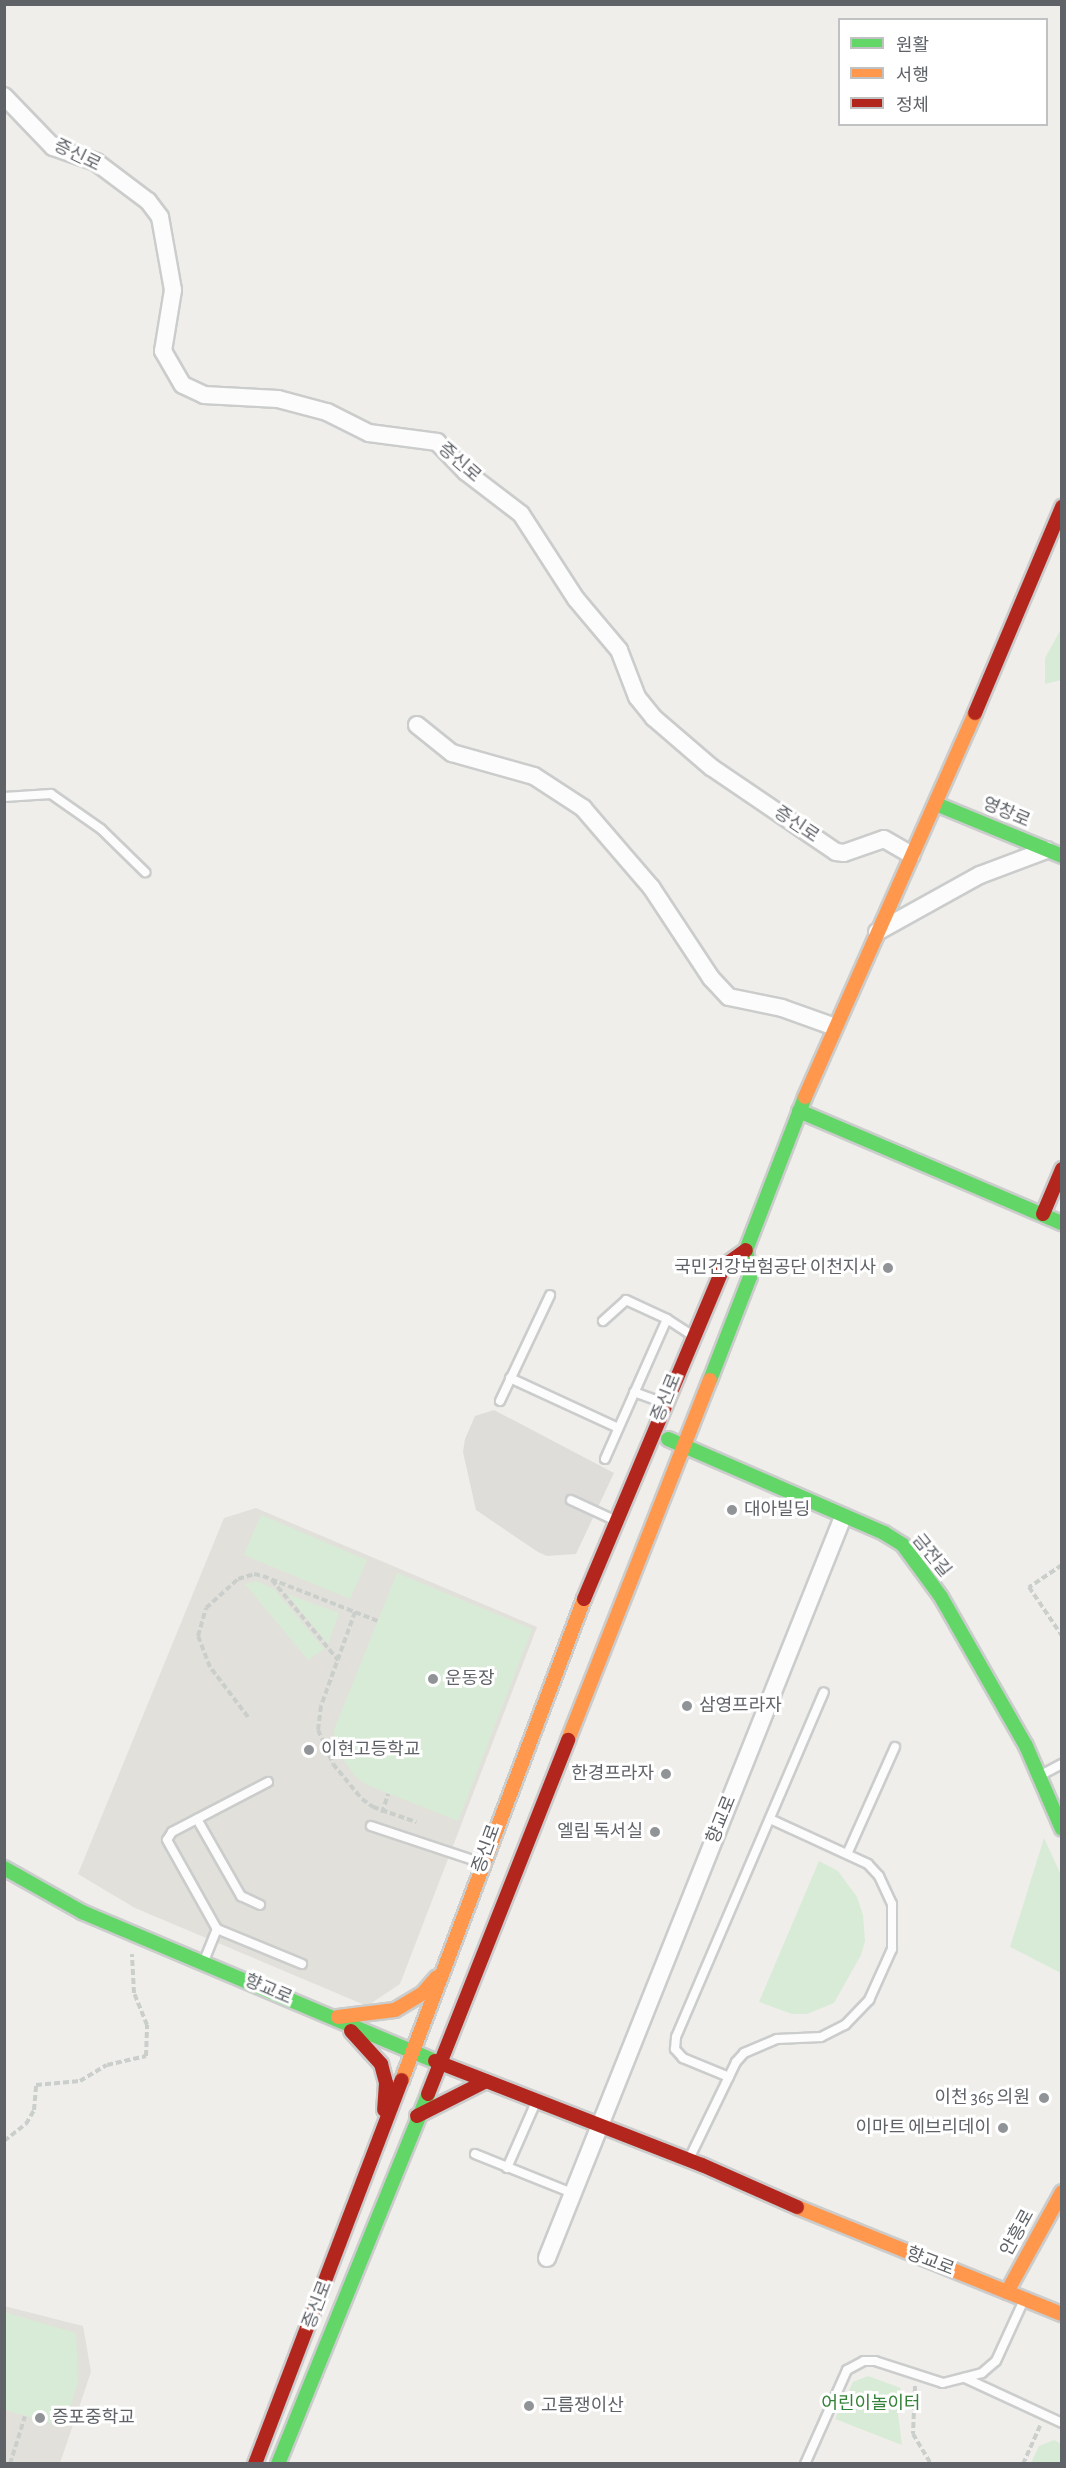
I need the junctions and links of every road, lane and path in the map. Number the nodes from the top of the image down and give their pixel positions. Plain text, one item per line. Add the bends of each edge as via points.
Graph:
1 (4, 96) edge
2 (1062, 507) edge
3 (417, 725) dead end
4 (4, 797) edge
5 (936, 804) junction
6 (1046, 850) junction
7 (912, 855) junction
8 (1062, 856) edge
9 (145, 872) dead end
10 (877, 933) junction
11 (835, 1027) junction
12 (799, 1111) junction
13 (1062, 1169) edge
14 (1042, 1214) junction
15 (1062, 1223) edge
16 (746, 1250) junction
17 (550, 1295) dead end
18 (667, 1319) junction
19 (603, 1321) dead end
20 (693, 1335) junction
21 (510, 1378) junction
22 (634, 1392) junction
23 (500, 1401) dead end
24 (664, 1403) junction
25 (618, 1428) junction
26 (653, 1432) junction
27 (682, 1446) junction
28 (605, 1459) dead end
29 (571, 1500) dead end
30 (843, 1517) junction
31 (617, 1521) junction
32 (1062, 1565) edge
33 (271, 1579) junction
34 (355, 1612) junction
35 (378, 1621) dead end
36 (1062, 1636) edge
37 (338, 1660) junction
38 (824, 1692) dead end
39 (248, 1717) dead end
40 (895, 1747) dead end
41 (1062, 1764) edge
42 (1039, 1776) junction
43 (268, 1782) dead end
44 (388, 1794) dead end
45 (383, 1811) junction
46 (197, 1819) junction
47 (770, 1819) junction
48 (416, 1822) dead end
49 (374, 1827) joint
50 (1062, 1829) edge
51 (848, 1852) junction
52 (482, 1863) junction
53 (4, 1868) edge
54 (260, 1905) dead end
55 (217, 1929) junction
56 (159, 1945) junction
57 (203, 1963) junction
58 (302, 1964) dead end
59 (443, 1970) junction
60 (333, 2017) junction
61 (412, 2052) junction
62 (438, 2062) junction
63 (729, 2077) junction
64 (486, 2080) junction
65 (537, 2100) junction
66 (417, 2116) junction
67 (600, 2124) junction
68 (383, 2130) junction
69 (4, 2141) edge
70 (475, 2154) dead end
71 (689, 2159) junction
72 (507, 2168) junction
73 (1062, 2192) edge
74 (572, 2193) junction
75 (547, 2258) dead end
76 (1007, 2292) junction
77 (1024, 2299) junction
78 (1062, 2314) edge
79 (919, 2375) junction
80 (965, 2378) junction
81 (1044, 2414) junction
82 (25, 2416) dead end
83 (1062, 2422) edge
84 (10, 2463) edge
85 (255, 2463) edge
86 (278, 2463) edge
87 (805, 2463) edge
88 (932, 2463) edge
89 (1023, 2463) edge

1 - 7 street, 증신로 via 53,147 96,162 148,201 160,217 173,290 163,351 183,385 204,395 278,399 327,412 369,433 437,442 466,472 521,514 576,598 619,650 646,710 671,733 711,767 836,852 844,853 884,839
2 - 5 main road, 증신로
3 - 11 street via 452,753 534,776 583,808 651,887 711,978 729,998 782,1008
4 - 9 lane via 51,794 101,829
5 - 6 main road, 영창로
5 - 7 main road, 증신로
6 - 8 main road, 영창로
6 - 10 street via 980,875
7 - 10 main road, 증신로
10 - 11 main road, 증신로
11 - 12 main road, 증신로
12 - 14 main road
12 - 16 main road, 증신로
13 - 14 main road
14 - 15 main road
16 - 20 main road, 증신로 via 724,1266
16 - 27 main road, 증신로 via 750,1277
17 - 21 lane
18 - 19 lane via 626,1300
18 - 20 lane
18 - 22 lane
20 - 24 main road, 증신로
21 - 23 lane
21 - 25 lane
22 - 24 lane
22 - 25 lane
24 - 26 main road, 증신로
25 - 28 lane
26 - 27 main road, 금전길
26 - 31 main road, 증신로
27 - 30 main road, 금전길
27 - 62 main road, 증신로 via 482,1961
29 - 31 lane
30 - 42 main road, 금전길 via 884,1533 903,1545 922,1566
30 - 67 street, 향교로
31 - 52 main road, 증신로 via 546,1691
32 - 36 path via 1029,1587
33 - 34 path
33 - 37 path
33 - 39 path via 254,1574 238,1579 206,1608 200,1623 200,1650
34 - 35 path
34 - 37 path
37 - 45 path via 321,1706 318,1730 333,1764 362,1799
38 - 47 lane
40 - 51 lane
41 - 42 lane
42 - 50 main road, 금전길
43 - 46 lane
44 - 45 path
45 - 48 path
45 - 49 path
46 - 54 lane via 240,1896
46 - 55 lane via 172,1832 167,1840
47 - 51 lane
47 - 63 lane via 675,2043 683,2058
49 - 52 lane
51 - 63 lane via 879,1876 892,1904 890,1955 869,2000 832,2033 754,2046 736,2062
52 - 59 main road, 증신로
53 - 56 main road, 향교로 via 82,1912
55 - 57 lane
55 - 58 lane
56 - 57 main road, 향교로
56 - 69 path via 135,1945 130,1962 134,1993 147,2025 146,2056 108,2065 80,2081 36,2085 34,2110 26,2124
57 - 60 main road, 향교로
59 - 60 main road via 423,1993 395,2010
59 - 61 main road, 증신로
60 - 61 main road, 향교로
60 - 68 main road via 365,2042 381,2064 386,2083
61 - 62 main road, 향교로
61 - 68 main road, 증신로
62 - 64 main road, 향교로
62 - 66 main road, 증신로
63 - 71 lane
64 - 65 main road, 향교로
64 - 66 main road
65 - 67 main road, 향교로
65 - 72 lane
66 - 86 main road, 증신로
67 - 71 main road, 향교로
67 - 74 street, 향교로
68 - 85 main road, 증신로
70 - 72 lane
71 - 76 main road, 향교로 via 868,2238
72 - 74 lane
73 - 76 main road, 안흥로
74 - 75 street, 향교로
76 - 77 main road, 향교로
77 - 78 main road, 향교로
77 - 80 lane via 991,2367
79 - 80 lane via 943,2383
79 - 87 lane via 875,2361 864,2361 847,2370
79 - 88 path via 912,2400 913,2434
80 - 81 lane
81 - 83 lane
81 - 89 path
82 - 84 path

